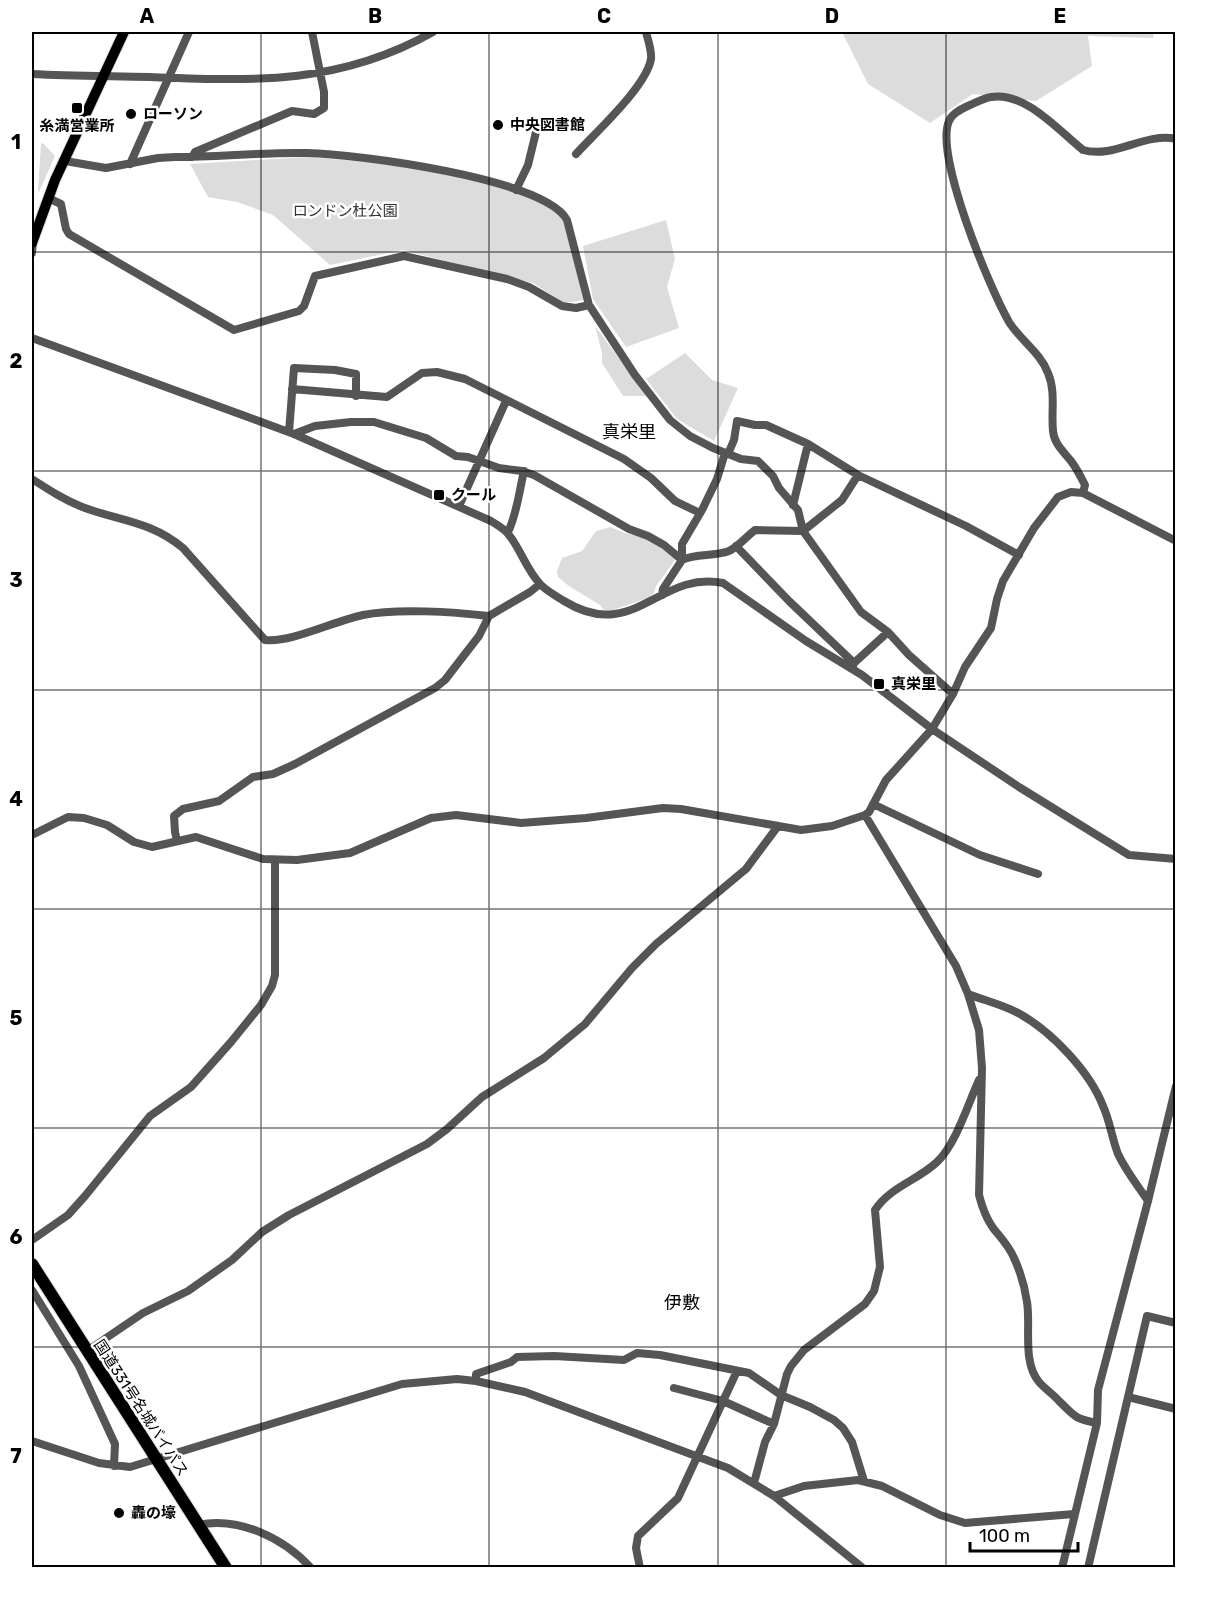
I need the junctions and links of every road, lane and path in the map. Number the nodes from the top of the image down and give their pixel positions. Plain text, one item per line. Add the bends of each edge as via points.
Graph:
1 (124, 32) edge
2 (189, 32) edge
3 (312, 32) edge
4 (433, 32) edge
5 (646, 32) edge
6 (32, 74) edge
7 (320, 74) junction
8 (104, 76) junction
9 (167, 78) junction
10 (537, 128) dead end
11 (1176, 139) edge
12 (576, 154) dead end
13 (192, 157) junction
14 (65, 161) junction
15 (130, 164) junction
16 (516, 190) junction
17 (48, 198) junction
18 (32, 246) edge
19 (589, 305) junction
20 (32, 338) edge
21 (292, 389) junction
22 (356, 396) junction
23 (506, 401) junction
24 (292, 433) junction
25 (808, 444) junction
26 (727, 453) junction
27 (479, 462) junction
28 (524, 471) junction
29 (858, 475) junction
30 (32, 479) edge
31 (1083, 493) junction
32 (794, 505) junction
33 (459, 506) junction
34 (700, 513) junction
35 (803, 531) junction
36 (508, 532) junction
37 (1176, 541) edge
38 (736, 546) junction
39 (1019, 555) junction
40 (682, 560) junction
41 (540, 584) junction
42 (662, 595) junction
43 (489, 616) junction
44 (888, 633) junction
45 (853, 666) junction
46 (952, 694) junction
47 (932, 729) junction
48 (873, 804) junction
49 (865, 815) junction
50 (778, 826) junction
51 (32, 835) edge
52 (177, 841) junction
53 (1176, 859) edge
54 (275, 860) junction
55 (1038, 874) dead end
56 (968, 994) junction
57 (981, 1077) junction
58 (1176, 1086) edge
59 (1148, 1202) junction
60 (32, 1240) edge
61 (32, 1264) edge
62 (32, 1290) edge
63 (1176, 1323) edge
64 (87, 1351) junction
65 (737, 1371) junction
66 (476, 1381) junction
67 (674, 1388) dead end
68 (781, 1395) junction
69 (1128, 1398) junction
70 (723, 1401) junction
71 (1176, 1409) edge
72 (1097, 1423) junction
73 (774, 1424) junction
74 (32, 1441) edge
75 (698, 1457) junction
76 (156, 1460) junction
77 (114, 1466) junction
78 (864, 1480) junction
79 (754, 1484) junction
80 (774, 1496) junction
81 (1074, 1514) junction
82 (198, 1525) junction
83 (226, 1568) edge
84 (311, 1568) edge
85 (640, 1568) edge
86 (863, 1568) edge
87 (1062, 1568) edge
88 (1088, 1568) edge

1 - 8 main road
2 - 9 street
3 - 7 street
4 - 7 street via 386,55
5 - 12 street via 651,56 647,72
6 - 8 street
7 - 9 street via 263,80
7 - 13 street via 324,108 314,114 292,111 195,152
8 - 9 street
8 - 14 main road
9 - 15 street
10 - 16 street via 528,165
11 - 31 street via 1164,136 1104,151 1083,150 1028,105 1001,96 966,107 948,121 945,136 949,159 974,242 1011,325 1047,371 1053,389 1053,431 1085,485
13 - 15 street
13 - 16 street via 307,153 352,156 481,178
14 - 15 street via 106,168
14 - 17 main road
16 - 19 street via 563,213
17 - 18 main road
17 - 19 street via 61,204 69,234 234,330 299,311 315,276 404,256 507,279 529,286 562,306 576,309
19 - 26 street via 670,420 690,436
20 - 24 street
21 - 22 street
21 - 22 street via 294,368 335,370 356,374
21 - 24 street
22 - 23 street via 387,397 429,372 465,379
23 - 27 street
23 - 34 street via 624,459 675,501
24 - 27 street via 315,426 374,422 426,438 456,456
24 - 33 street
25 - 26 street via 766,425 736,421 734,440
25 - 29 street
25 - 32 street
26 - 32 street via 758,461
26 - 34 street
27 - 28 street
27 - 33 street
28 - 36 street
28 - 40 street via 664,545
29 - 35 street via 842,500
29 - 39 street
30 - 43 street via 85,508 128,519 171,538 265,640 277,641 368,614 459,612
31 - 37 street
31 - 39 street via 1058,497
32 - 35 street
33 - 36 street
34 - 40 street via 682,544
35 - 38 street via 755,530
35 - 44 street via 861,612
36 - 41 street
38 - 40 street
38 - 45 street
39 - 46 street via 1000,590 991,628
40 - 42 street
41 - 42 street via 578,609 609,616 623,614
41 - 43 street
42 - 45 street via 698,582 723,584 806,641
43 - 52 street via 472,645 435,688 295,764 273,774 253,777 219,801 179,810 174,816
44 - 45 street
44 - 46 street
45 - 47 street
46 - 47 street
47 - 48 street via 896,767
47 - 53 street via 1129,855
48 - 49 street
48 - 55 street via 980,855
49 - 50 street via 810,831
49 - 56 street via 956,966
50 - 54 street via 663,808 521,823 456,815 431,818 350,853
50 - 64 street via 746,869 656,944 563,1044 483,1097 427,1143 289,1215 188,1291 143,1313
51 - 52 street via 68,817 107,825 134,842 152,846
52 - 54 street via 196,837
54 - 60 street via 272,986 231,1042 191,1087 150,1116 74,1208
56 - 57 street via 982,1046
56 - 59 street via 1022,1015 1061,1047 1087,1076 1104,1106 1121,1160
57 - 68 street via 942,1156 875,1210 880,1268 874,1291 865,1304 804,1350 790,1366
57 - 72 street via 978,1195 983,1211 1015,1258 1027,1302 1032,1369 1038,1381 1067,1411
58 - 59 street
59 - 72 street via 1098,1390
61 - 64 highway, 国道331号名城バイパス
62 - 77 street via 79,1366 115,1444
63 - 69 street via 1147,1316
64 - 76 highway, 国道331号名城バイパス
65 - 66 street via 637,1353 624,1360 517,1357 476,1374
65 - 68 street via 749,1373
65 - 70 street
66 - 75 street via 525,1392
66 - 76 street via 402,1384
67 - 70 street
68 - 73 street
68 - 78 street via 810,1407 843,1428 852,1442
69 - 71 street
69 - 88 street
70 - 73 street
70 - 75 street
72 - 81 street
73 - 79 street
74 - 77 street
75 - 79 street via 728,1468
75 - 85 street via 678,1498 638,1536
76 - 77 street via 130,1467
76 - 82 highway, 国道331号名城バイパス
78 - 80 street via 804,1486
78 - 81 street via 965,1523
79 - 80 street
80 - 86 street
81 - 87 street
82 - 83 highway, 国道331号名城バイパス
82 - 84 street via 236,1524 272,1539

